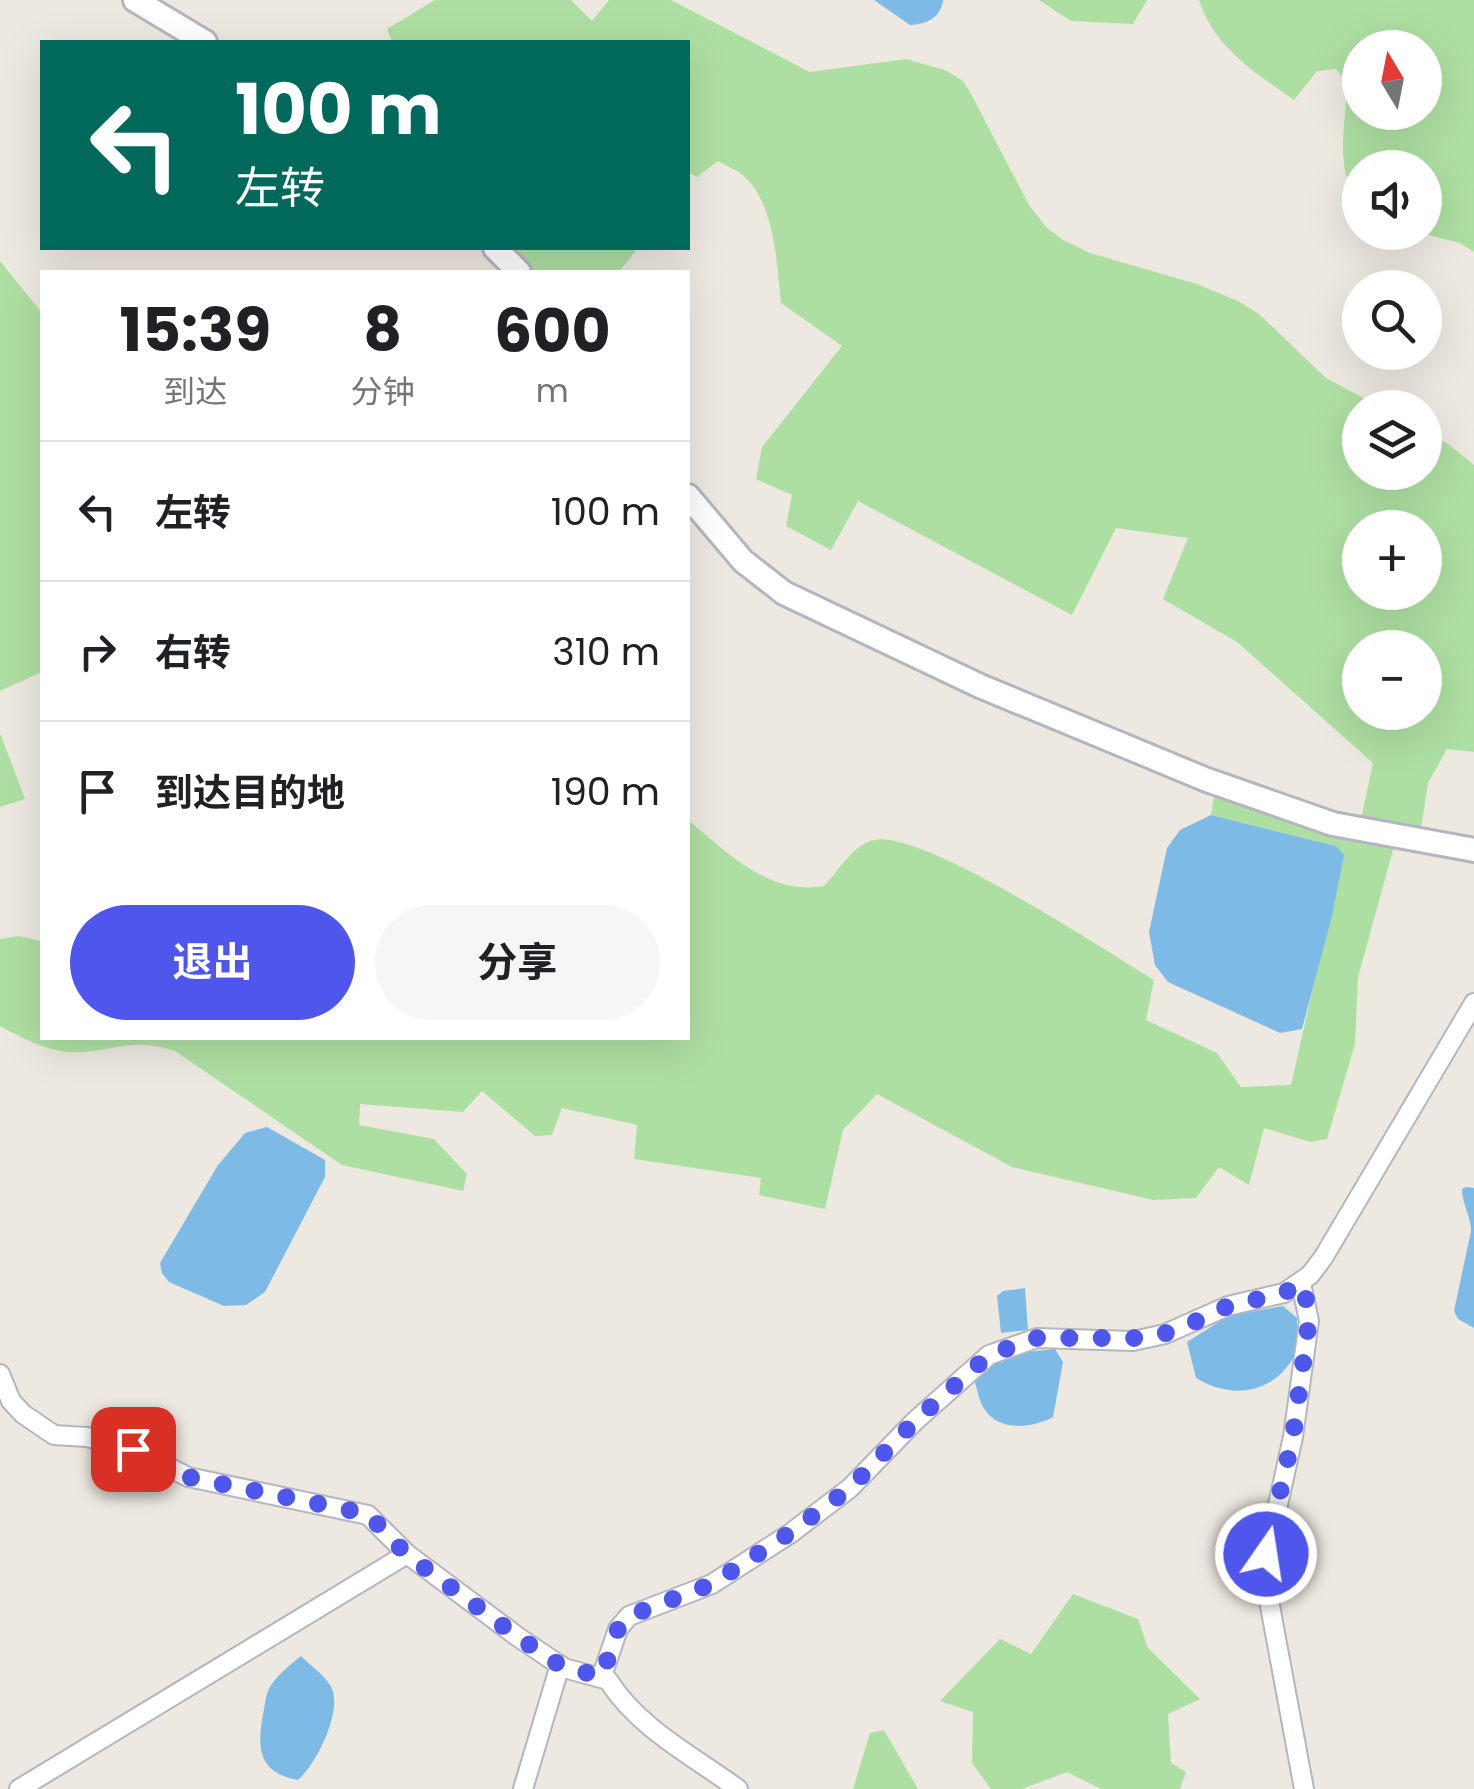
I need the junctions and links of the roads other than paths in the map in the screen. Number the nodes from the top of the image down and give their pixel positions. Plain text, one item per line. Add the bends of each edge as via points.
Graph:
1 (134, 0) edge
2 (202, 40) edge
3 (496, 250) edge
4 (517, 270) edge
5 (690, 498) edge
6 (1474, 850) edge
7 (1474, 1004) edge
8 (1301, 1283) junction
9 (0, 1374) edge
10 (406, 1554) junction
11 (560, 1665) junction
12 (602, 1676) junction
13 (19, 1789) edge
14 (524, 1789) edge
15 (738, 1789) edge
16 (1304, 1789) edge

1 - 2 street
3 - 4 street
5 - 6 street via 743,560 784,592 980,686 1333,824
7 - 8 street via 1323,1258
8 - 12 street via 1149,1338 1036,1338 989,1355 850,1488 791,1532 712,1584 629,1616
8 - 16 street via 1309,1321 1265,1578
9 - 10 street via 12,1401 49,1433 133,1449 188,1477 368,1514
10 - 11 street
10 - 13 street
11 - 12 street
11 - 14 street
12 - 15 street via 640,1718

